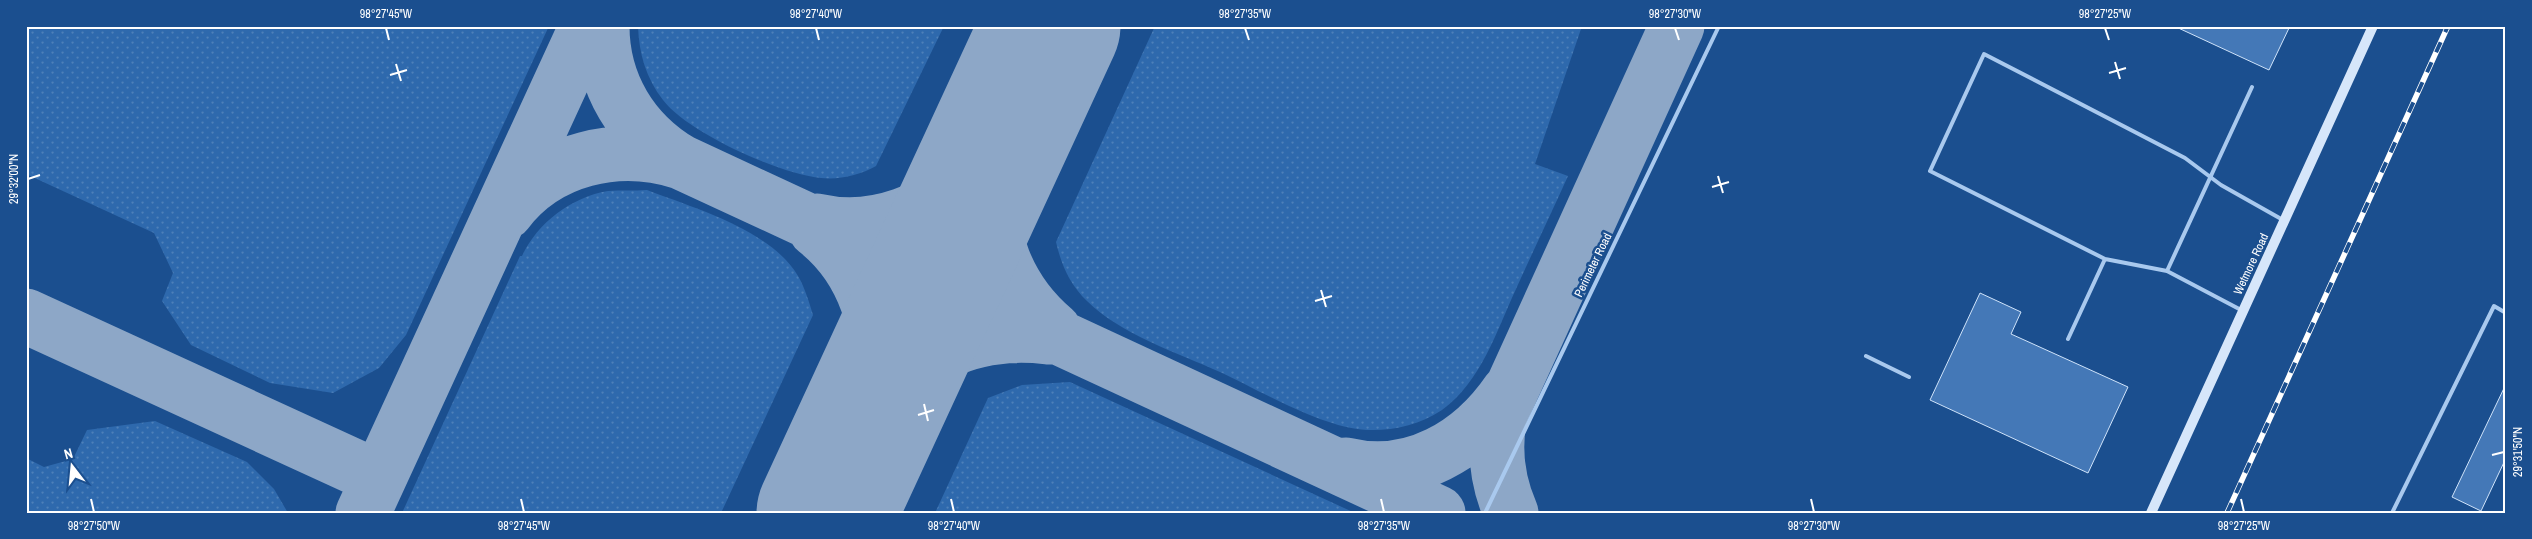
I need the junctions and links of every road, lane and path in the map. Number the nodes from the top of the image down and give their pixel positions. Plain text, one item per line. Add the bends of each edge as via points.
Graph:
1 (1719, 26) edge
2 (2373, 26) edge
3 (2252, 87) dead end
4 (2209, 176) junction
5 (2284, 221) junction
6 (2105, 259) junction
7 (2167, 271) junction
8 (2243, 311) junction
9 (2506, 313) edge
10 (2068, 339) dead end
11 (1866, 356) dead end
12 (1909, 377) dead end
13 (1485, 513) edge
14 (2151, 513) edge
15 (2392, 513) edge

1 - 13 lane, Perimeter Road
2 - 5 main road, Wetmore Road
3 - 4 lane
4 - 5 lane
4 - 6 lane via 2185,158 1984,54 1930,171
4 - 7 lane
5 - 8 main road, Wetmore Road
6 - 7 lane
6 - 10 lane
7 - 8 lane
8 - 14 main road, Wetmore Road
9 - 15 lane via 2494,306
11 - 12 lane

